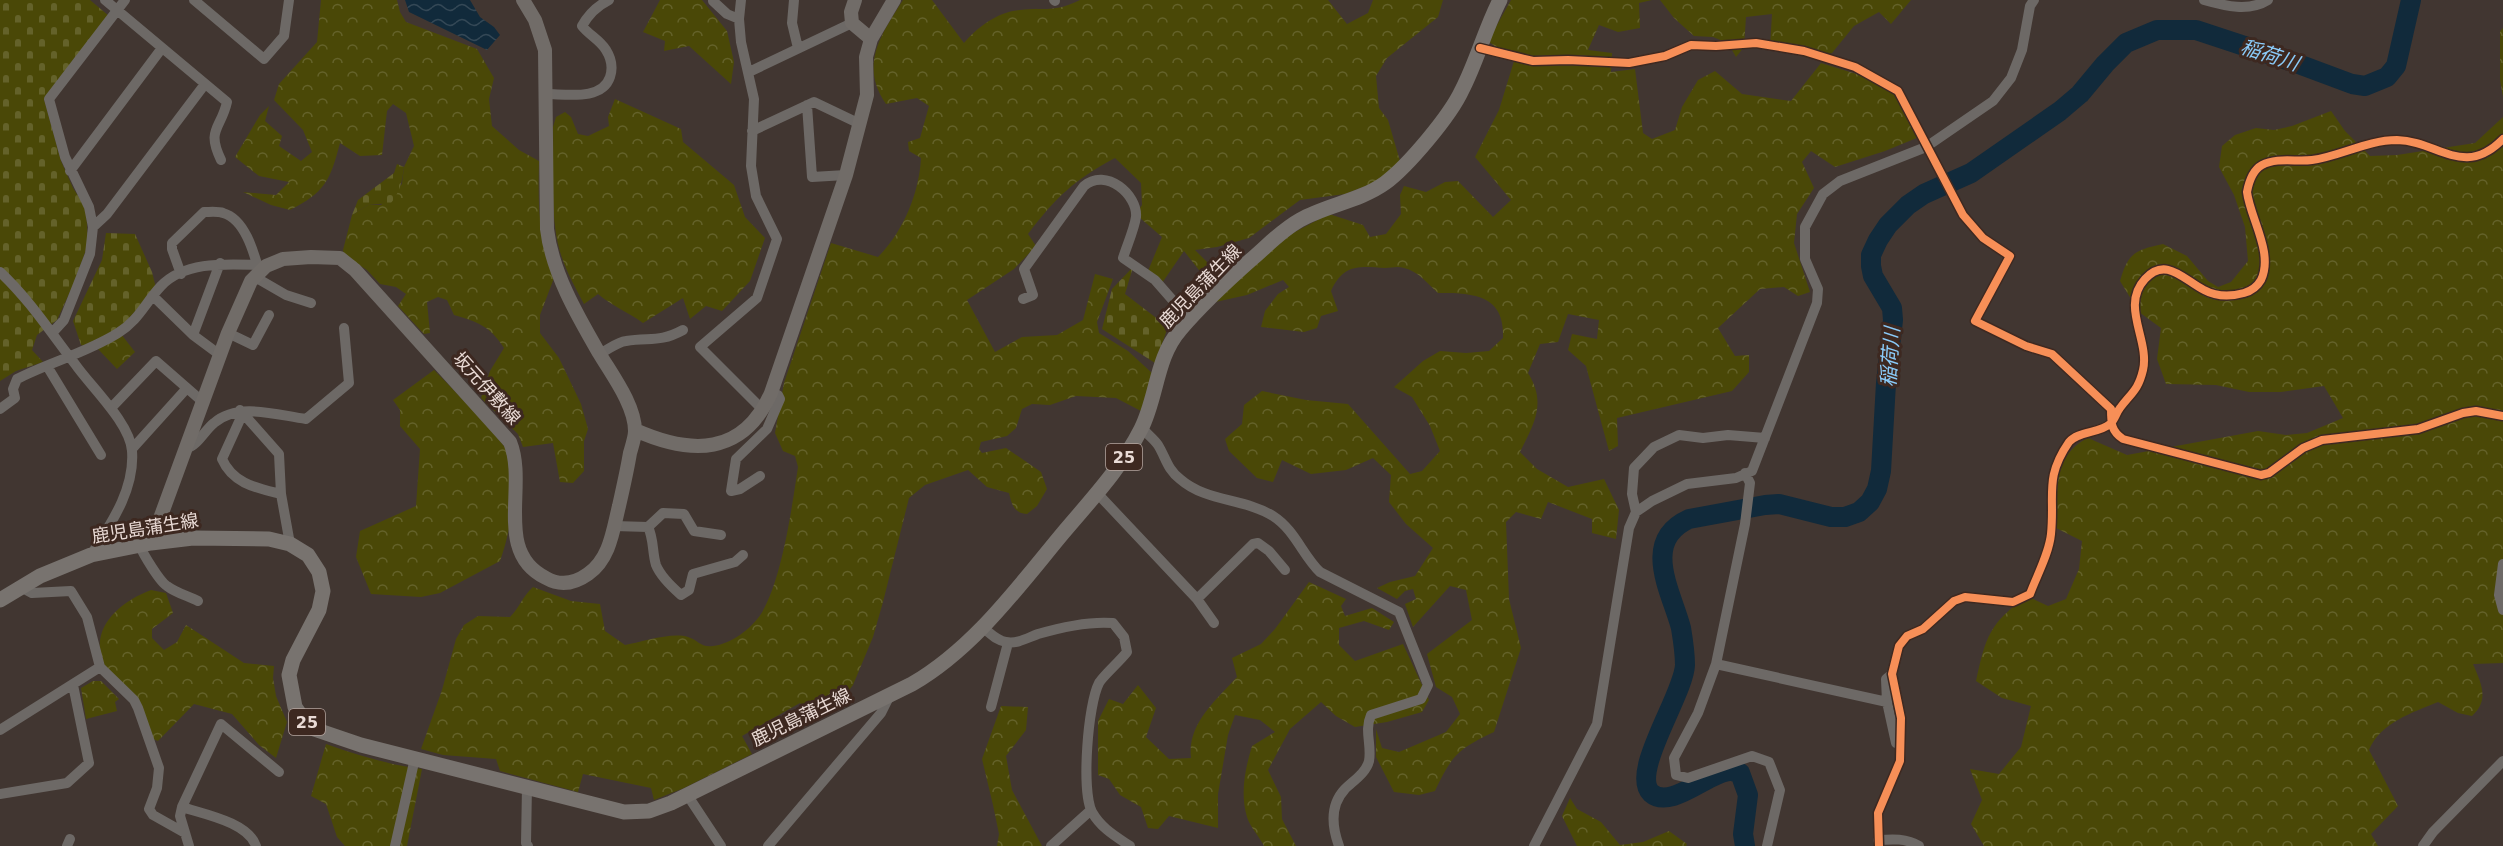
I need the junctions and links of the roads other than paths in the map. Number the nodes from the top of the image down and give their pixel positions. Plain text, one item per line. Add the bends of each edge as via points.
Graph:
1 (105, 0) edge
2 (125, 0) edge
3 (194, 0) edge
4 (289, 0) edge
5 (523, 0) edge
6 (609, 0) edge
7 (741, 0) edge
8 (794, 0) edge
9 (855, 0) edge
10 (894, 0) edge
11 (1500, 0) edge
12 (2034, 0) edge
13 (2204, 0) edge
14 (2268, 0) edge
15 (713, 1) edge
16 (117, 10) junction
17 (739, 19) junction
18 (852, 23) junction
19 (871, 39) junction
20 (162, 48) junction
21 (798, 48) junction
22 (1480, 48) junction
23 (749, 72) junction
24 (205, 84) junction
25 (546, 94) junction
26 (807, 105) junction
27 (858, 123) junction
28 (752, 131) junction
29 (2503, 139) edge
30 (1926, 147) junction
31 (221, 160) dead end
32 (70, 171) junction
33 (846, 175) junction
34 (93, 227) junction
35 (220, 263) junction
36 (257, 271) junction
37 (0, 272) edge
38 (182, 274) junction
39 (154, 297) junction
40 (1023, 299) dead end
41 (311, 303) dead end
42 (269, 315) dead end
43 (1190, 320) junction
44 (344, 328) dead end
45 (683, 330) dead end
46 (53, 332) junction
47 (228, 333) junction
48 (194, 335) junction
49 (600, 354) junction
50 (220, 355) junction
51 (70, 357) junction
52 (46, 366) junction
53 (187, 388) junction
54 (771, 393) junction
55 (203, 402) junction
56 (111, 408) junction
57 (0, 409) edge
58 (763, 410) junction
59 (242, 412) junction
60 (2503, 416) edge
61 (2111, 424) junction
62 (1142, 429) junction
63 (635, 430) junction
64 (1765, 438) junction
65 (187, 448) junction
66 (132, 449) junction
67 (101, 455) dead end
68 (760, 476) dead end
69 (1748, 478) junction
70 (1097, 493) junction
71 (281, 494) junction
72 (1636, 512) junction
73 (614, 526) junction
74 (648, 527) junction
75 (721, 535) dead end
76 (290, 543) junction
77 (146, 544) junction
78 (91, 555) junction
79 (743, 555) dead end
80 (2503, 564) edge
81 (1285, 570) dead end
82 (21, 587) junction
83 (1197, 599) junction
84 (0, 600) edge
85 (198, 601) dead end
86 (2503, 610) edge
87 (1214, 623) dead end
88 (982, 627) junction
89 (1008, 643) junction
90 (1716, 664) junction
91 (100, 667) junction
92 (1892, 674) junction
93 (73, 685) junction
94 (890, 695) junction
95 (1887, 702) junction
96 (991, 707) dead end
97 (0, 730) edge
98 (415, 758) junction
99 (1900, 761) junction
100 (2503, 761) edge
101 (279, 772) dead end
102 (527, 786) junction
103 (0, 794) edge
104 (688, 796) junction
105 (182, 807) junction
106 (1091, 810) junction
107 (185, 833) junction
108 (1879, 843) edge
109 (189, 846) edge
110 (256, 846) edge
111 (395, 846) edge
112 (528, 846) edge
113 (722, 846) edge
114 (768, 846) edge
115 (1051, 846) edge
116 (1130, 846) edge
117 (1339, 846) edge
118 (1534, 846) edge
119 (1767, 846) edge
120 (1919, 846) edge
121 (2423, 846) edge

1 - 16 street
2 - 16 street
3 - 4 street via 264,59 284,36
5 - 25 main road via 545,50
6 - 25 street via 582,26 599,41 610,60 607,86 586,93
7 - 17 street
8 - 21 street via 792,23
9 - 18 main road
10 - 19 main road
11 - 22 main road, 鹿児島蒲生線 / 25
12 - 30 street via 2011,78 1993,101
13 - 14 street via 2240,8
15 - 17 street
16 - 20 street
16 - 32 street via 50,99
17 - 23 street
18 - 19 main road
18 - 21 street
19 - 27 main road via 866,57 867,95
20 - 24 street
20 - 32 street
21 - 23 street
22 - 30 street via 1533,61 1629,63 1665,56 1691,45 1756,43 1804,51 1855,68 1898,91
22 - 43 main road, 鹿児島蒲生線 / 25 via 1454,104 1385,183 1291,226 1221,287
23 - 28 street via 754,99
24 - 31 street via 228,102 214,130 214,145
24 - 34 street via 107,214
25 - 49 main road via 549,246 566,290
26 - 27 street via 814,102
26 - 28 street
26 - 33 street via 812,177
27 - 33 main road
28 - 58 street via 751,166 756,195 777,239 758,298 700,346
29 - 61 street via 2480,155 2464,159 2393,140 2313,160 2279,160 2260,166 2253,173 2247,192 2263,249 2262,278 2249,292 2225,296 2204,290 2164,268 2144,279 2135,311 2146,353 2143,370 2138,387
30 - 61 street via 1963,215 1983,238 2010,256 1975,321 2052,354 2111,409
30 - 64 street via 1840,182 1823,194 1805,227 1805,259 1818,289 1817,303
32 - 34 street via 89,207
33 - 54 main road
34 - 46 street via 90,254 64,320
35 - 36 street
35 - 38 street
35 - 48 street
36 - 38 street via 250,241 239,225 224,213 204,212 172,243
36 - 41 street via 286,295
36 - 47 main road
36 - 73 main road, 坂元伊敷線 via 283,260 310,257 340,258 355,270 510,442 516,461 516,544 531,569 558,583 578,580 591,573 604,556
37 - 46 street
38 - 39 street via 165,282
39 - 48 street
39 - 51 street via 118,333
40 - 43 street via 1034,295 1024,269 1084,186 1104,178 1111,180 1134,206 1136,216 1123,258 1155,280
42 - 47 street via 253,345
43 - 62 main road, 鹿児島蒲生線 / 25 via 1168,347
44 - 59 street via 349,383 306,419
45 - 49 street via 671,337 625,341
46 - 51 street
47 - 50 main road
48 - 50 street
49 - 63 main road via 620,386
50 - 55 main road
51 - 52 street
51 - 56 street
52 - 57 street via 17,379 15,398
52 - 67 street
53 - 55 street
53 - 56 street via 156,361
53 - 66 street
54 - 58 main road
54 - 68 street via 780,399 776,412 762,435 735,459 731,490 740,489
55 - 65 main road
56 - 66 street
58 - 63 main road via 738,434 709,446 672,445
59 - 65 street via 216,422 193,447
59 - 71 street via 279,454
59 - 71 street via 222,459 245,485
60 - 61 street via 2470,412 2418,429 2322,440 2261,475 2123,439
61 - 92 street via 2071,439 2055,466 2051,534 2030,594 2013,602 1965,597 1954,601 1923,629 1907,636 1899,646
62 - 70 main road, 鹿児島蒲生線 / 25
62 - 117 street via 1158,444 1166,465 1180,480 1206,495 1256,507 1275,517 1320,572 1399,612 1428,685 1422,699 1371,715 1366,726 1369,761 1361,775 1343,791 1333,813
63 - 73 main road, 坂元伊敷線
64 - 69 street
64 - 72 street via 1679,435 1654,447 1634,468 1632,494
65 - 77 main road
66 - 78 street via 128,486
69 - 72 street via 1687,484
69 - 90 street via 1745,524
70 - 83 street
70 - 88 main road, 鹿児島蒲生線 / 25
71 - 76 street
72 - 118 street via 1629,528 1597,724
73 - 74 street
74 - 75 street via 663,513 684,514 694,531
74 - 79 street via 659,572 681,595 689,590 693,574 735,562
76 - 77 main road, 鹿児島蒲生線 via 269,538 193,538
76 - 98 main road, 鹿児島蒲生線 / 25 via 308,555 319,572 323,591 319,610 289,675 291,695 299,714 325,734
77 - 78 main road, 鹿児島蒲生線
77 - 85 street via 145,560 165,586
78 - 82 main road, 鹿児島蒲生線
80 - 86 street via 2499,595
81 - 83 street via 1269,551 1253,544
82 - 84 main road, 鹿児島蒲生線
82 - 91 street via 32,593 75,594 87,617
83 - 87 street
88 - 89 street
88 - 94 main road, 鹿児島蒲生線 / 25 via 927,675
89 - 96 street
89 - 106 street via 1093,622 1113,623 1124,637 1127,652 1099,681 1088,728
90 - 95 street
90 - 119 street via 1698,712 1674,758 1676,775 1688,778 1752,756 1770,762 1780,790
91 - 93 street
91 - 107 street via 138,708 159,768 150,805 153,815
92 - 95 street via 1886,679
92 - 99 street via 1901,718
93 - 97 street
93 - 103 street via 89,763 67,783
94 - 104 main road, 鹿児島蒲生線 / 25
94 - 114 street via 881,713
95 - 99 street
98 - 102 main road, 鹿児島蒲生線 / 25
98 - 111 street
99 - 108 street via 1878,813
100 - 121 street
101 - 105 street via 221,724
102 - 104 main road, 鹿児島蒲生線 / 25 via 631,813 650,811
102 - 112 street
104 - 113 street
105 - 107 street via 180,816
105 - 110 street via 228,820 254,840
106 - 115 street
106 - 116 street via 1106,831
107 - 109 street
108 - 120 street via 1893,839 1912,841

